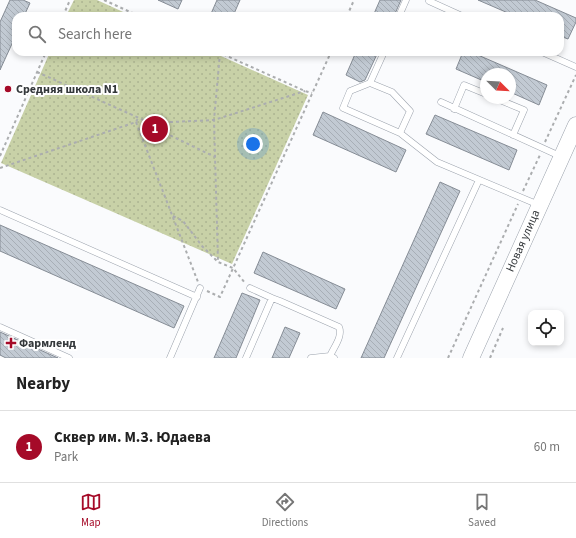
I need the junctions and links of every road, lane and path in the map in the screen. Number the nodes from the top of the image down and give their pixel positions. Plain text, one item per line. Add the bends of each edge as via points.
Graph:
1 (70, 0) edge
2 (104, 0) edge
3 (354, 0) edge
4 (406, 0) edge
5 (429, 1) dead end
6 (64, 12) edge
7 (130, 12) edge
8 (349, 12) edge
9 (401, 12) edge
10 (453, 12) edge
11 (44, 56) edge
12 (219, 56) edge
13 (228, 56) edge
14 (329, 56) edge
15 (382, 56) edge
16 (551, 56) edge
17 (576, 67) edge
18 (37, 72) junction
19 (576, 75) edge
20 (370, 83) junction
21 (306, 91) junction
22 (480, 92) edge
23 (312, 93) junction
24 (441, 102) dead end
25 (510, 104) edge
26 (454, 109) junction
27 (138, 118) junction
28 (214, 120) junction
29 (136, 122) junction
30 (150, 123) junction
31 (576, 125) edge
32 (400, 133) junction
33 (513, 135) junction
34 (543, 148) junction
35 (0, 156) edge
36 (214, 157) junction
37 (562, 157) junction
38 (0, 168) edge
39 (479, 180) junction
40 (521, 198) junction
41 (540, 206) junction
42 (0, 210) edge
43 (173, 216) junction
44 (218, 262) junction
45 (233, 268) junction
46 (200, 288) junction
47 (250, 288) joint
48 (197, 297) junction
49 (272, 298) junction
50 (0, 327) edge
51 (503, 328) dead end
52 (332, 357) edge
53 (69, 358) edge
54 (170, 358) edge
55 (246, 358) edge
56 (311, 358) edge
57 (397, 358) edge
58 (448, 358) edge
59 (471, 358) edge
60 (490, 358) edge

1 - 6 path
2 - 7 path
3 - 8 path
4 - 9 lane
5 - 10 lane
11 - 18 path
12 - 28 path
13 - 21 path
14 - 23 path
15 - 20 lane
16 - 17 lane
18 - 27 path
18 - 35 path
19 - 34 path
20 - 32 lane via 392,92 410,111
20 - 32 lane via 350,91 343,108
21 - 23 path
21 - 28 path
22 - 26 lane via 464,85
23 - 45 path
24 - 26 lane
25 - 33 lane via 524,110
26 - 33 lane
27 - 29 path
27 - 30 path
28 - 30 path
28 - 36 path
29 - 38 path
29 - 43 path
30 - 36 path via 155,128
31 - 37 street, Новая улица
32 - 39 lane via 437,162
33 - 34 lane
34 - 37 lane
34 - 40 path
36 - 44 path
37 - 41 street, Новая улица
39 - 40 lane
39 - 57 lane
40 - 41 lane
40 - 58 path
41 - 59 street, Новая улица
42 - 48 lane
43 - 44 path via 183,221
43 - 46 path
44 - 45 path
45 - 46 path via 220,297
45 - 47 path
46 - 48 lane
47 - 49 lane
48 - 54 lane
49 - 52 lane via 339,327 341,331
49 - 55 lane
50 - 53 lane
51 - 60 path
52 - 56 lane

